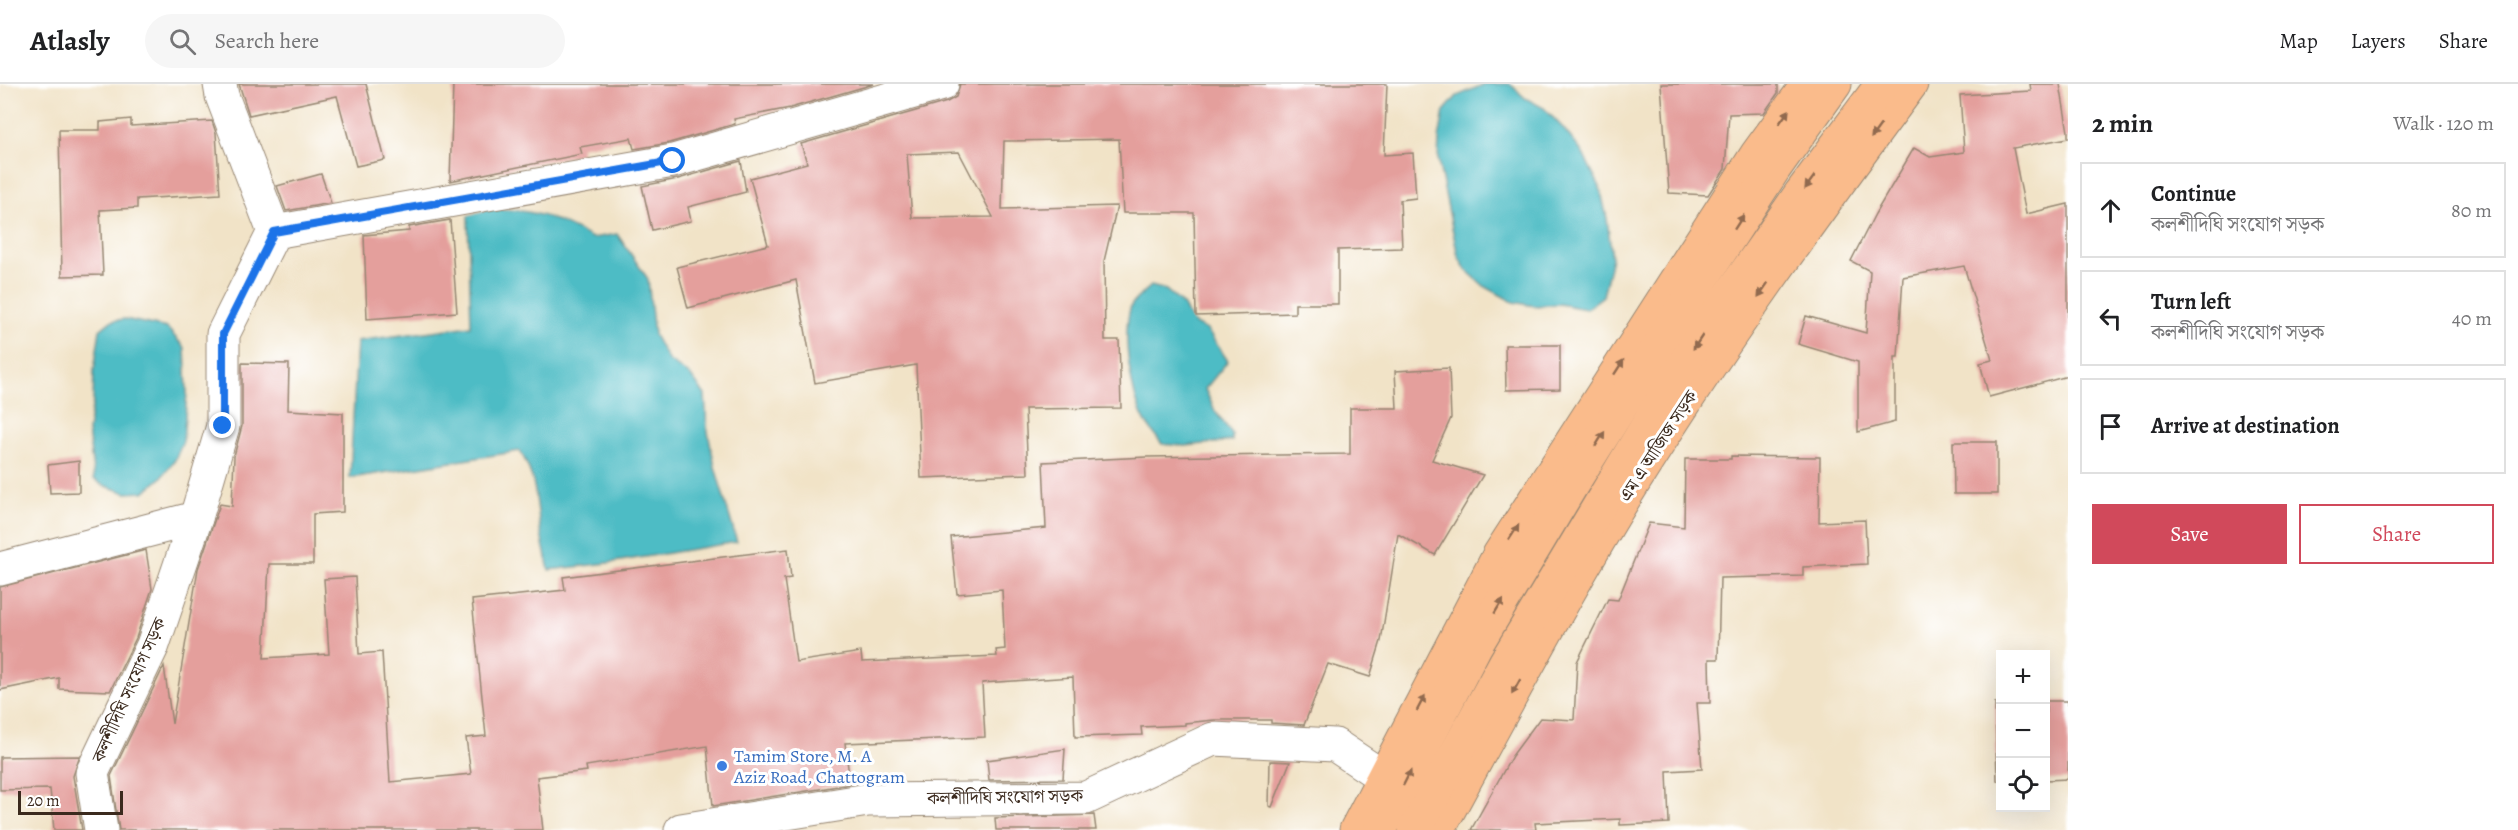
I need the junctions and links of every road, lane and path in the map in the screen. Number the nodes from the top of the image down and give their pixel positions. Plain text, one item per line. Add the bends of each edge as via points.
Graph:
1 (220, 84) edge
2 (942, 84) edge
3 (1808, 84) edge
4 (1835, 84) edge
5 (1882, 84) edge
6 (1911, 84) edge
7 (274, 232) junction
8 (196, 518) junction
9 (0, 569) edge
10 (1383, 777) junction
11 (101, 830) edge
12 (681, 830) edge
13 (1356, 830) edge
14 (1380, 830) edge
15 (1415, 830) edge
16 (1438, 830) edge

1 - 7 street
2 - 7 street via 673,161
10 -> 3 main road via 1499,555 1757,154
14 -> 4 main road via 1476,645 1571,486 1670,328
5 -> 15 main road via 1695,346 1505,663
6 -> 16 main road, এম এ আজিজ সড়ক via 1714,360 1634,481 1564,599
7 - 8 street, কলশীদিঘি সংযোগ সড়ক via 223,334 223,426
8 - 9 street
8 - 11 street, কলশীদিঘি সংযোগ সড়ক via 153,645 92,773
10 - 12 street, কলশীদিঘি সংযোগ সড়ক via 1335,745 1213,739 1086,798 868,800
10 - 13 main road

